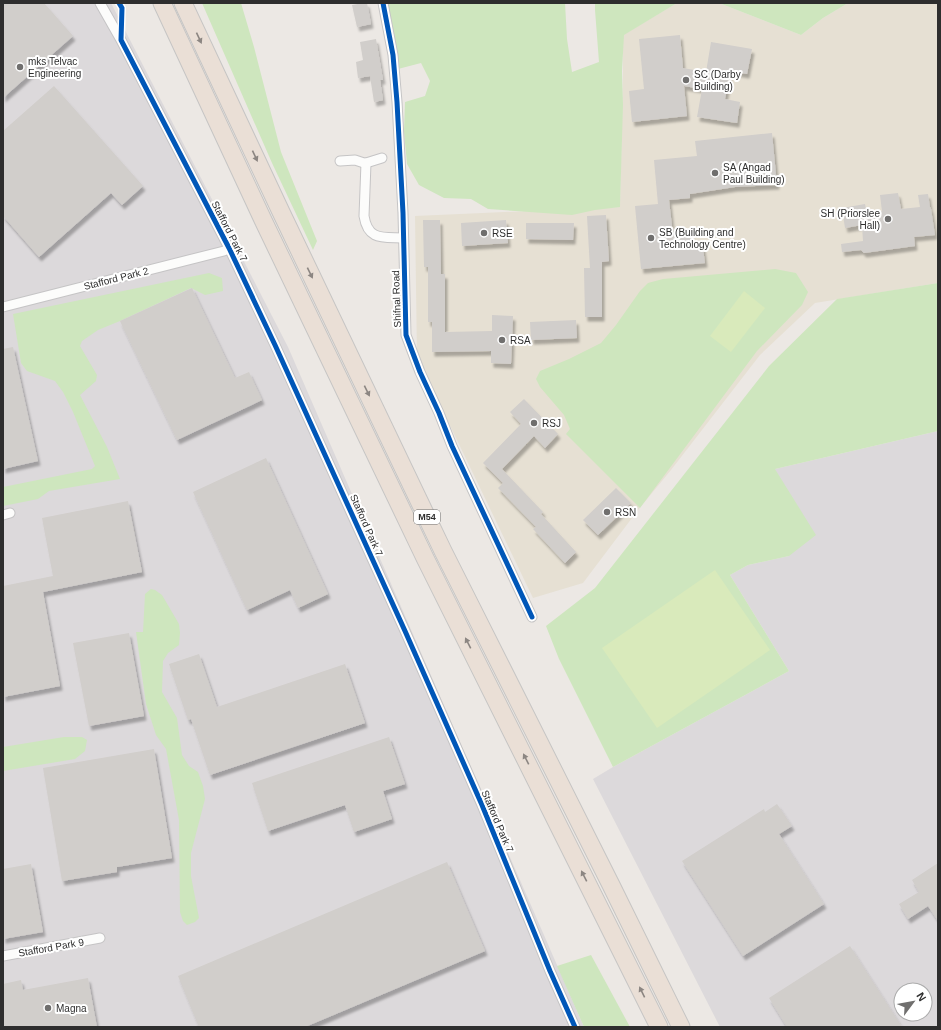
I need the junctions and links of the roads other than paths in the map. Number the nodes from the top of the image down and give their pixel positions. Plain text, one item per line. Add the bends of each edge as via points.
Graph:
1 (100, 3) edge
2 (162, 3) edge
3 (183, 3) edge
4 (383, 3) edge
5 (382, 158) dead end
6 (340, 161) dead end
7 (366, 163) junction
8 (403, 238) junction
9 (229, 248) junction
10 (3, 307) edge
11 (532, 617) dead end
12 (100, 938) dead end
13 (3, 956) edge
14 (575, 1027) edge
15 (659, 1027) edge
16 (681, 1027) edge

1 - 9 street, Stafford Park 7
15 -> 2 highway, M54 via 422,551 266,227
3 -> 16 highway, M54 via 443,551
4 - 8 street, Shifnal Road via 393,55 397,102
5 - 7 street
6 - 7 street via 355,160
7 - 8 street via 365,224 373,234
8 - 11 street, Shifnal Road via 406,335 452,446
9 - 10 street, Stafford Park 2
9 - 14 street, Stafford Park 7 via 405,631 482,805
12 - 13 street, Stafford Park 9

